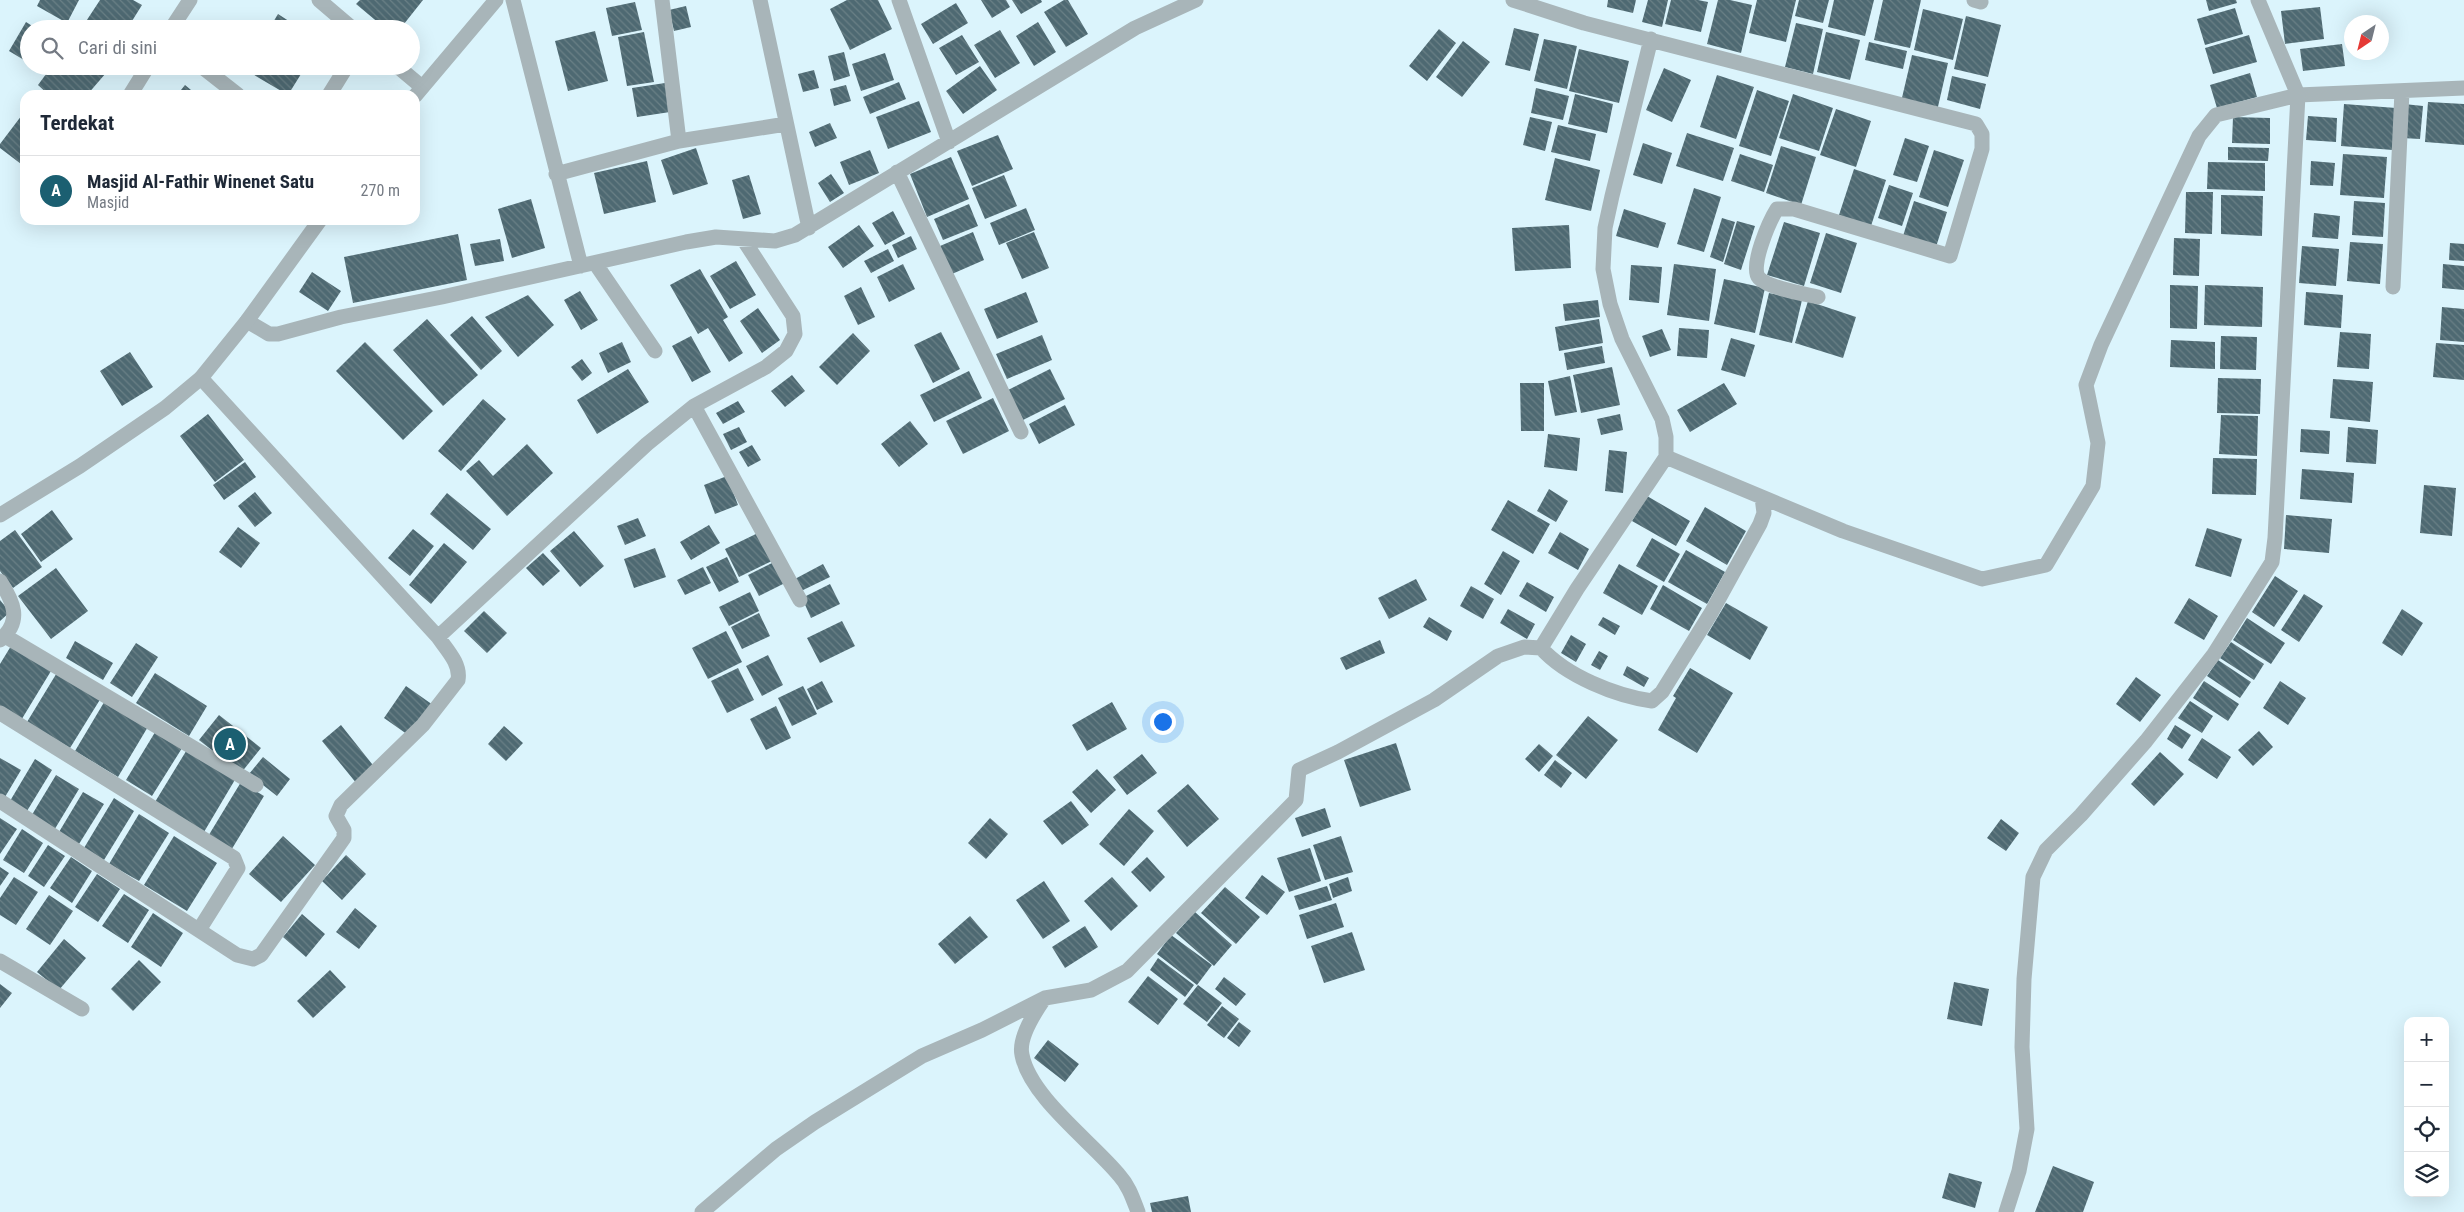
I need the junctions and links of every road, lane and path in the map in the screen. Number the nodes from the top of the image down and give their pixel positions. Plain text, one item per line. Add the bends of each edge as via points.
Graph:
1 (190, 0) edge
2 (319, 0) edge
3 (496, 0) edge
4 (513, 0) edge
5 (662, 0) edge
6 (760, 0) edge
7 (899, 0) edge
8 (1196, 0) edge
9 (1513, 0) edge
10 (2258, 0) edge
11 (177, 20) edge
12 (342, 20) edge
13 (1651, 39) junction
14 (142, 75) edge
15 (212, 75) edge
16 (342, 75) edge
17 (404, 75) edge
18 (2464, 88) edge
19 (133, 90) edge
20 (232, 90) edge
21 (333, 90) edge
22 (416, 90) edge
23 (420, 90) edge
24 (2402, 91) junction
25 (2298, 95) junction
26 (786, 124) junction
27 (679, 141) junction
28 (949, 142) junction
29 (897, 172) junction
30 (556, 174) junction
31 (316, 225) edge
32 (809, 228) junction
33 (743, 238) junction
34 (588, 264) junction
35 (2393, 287) dead end
36 (1818, 297) dead end
37 (247, 321) junction
38 (655, 351) dead end
39 (201, 378) junction
40 (694, 406) junction
41 (1022, 432) dead end
42 (1666, 457) junction
43 (1762, 497) junction
44 (0, 515) edge
45 (0, 581) edge
46 (800, 600) dead end
47 (438, 637) junction
48 (2, 638) edge
49 (1541, 648) junction
50 (0, 713) edge
51 (256, 785) dead end
52 (0, 801) edge
53 (199, 930) junction
54 (0, 961) edge
55 (1045, 998) junction
56 (82, 1009) dead end
57 (702, 1212) edge
58 (1138, 1212) edge
59 (2006, 1212) edge

1 - 11 street
2 - 12 street
3 - 23 street
4 - 30 street
5 - 27 street
6 - 26 street
7 - 28 street
8 - 28 street via 1135,28
9 - 13 street via 1584,23
10 - 25 street
13 - 36 street via 1790,78 1976,124 1982,134 1982,149 1950,256 1794,209 1777,209 1769,222 1758,258 1756,271 1759,278
13 - 42 street via 1605,228 1603,269 1622,339 1662,419
14 - 19 street
15 - 20 street
16 - 21 street
17 - 22 street
18 - 24 street
24 - 25 street
24 - 35 street
25 - 43 street via 2216,115 2199,136 2101,345 2086,385 2098,443 2094,486 2046,564 1982,579 1843,530
25 - 59 street via 2272,562 2214,654 2146,741 2046,850 2033,877 2022,1047 2027,1129
26 - 27 street
26 - 32 street
27 - 30 street
28 - 29 street
29 - 32 street
29 - 41 street
30 - 34 street
31 - 37 street
32 - 33 street via 795,236 776,240
33 - 34 street via 708,239
33 - 40 street via 792,316 795,334 786,351 766,367
34 - 37 street via 341,316 278,334 269,334
34 - 38 street
37 - 39 street
39 - 44 street via 165,408 111,445
39 - 47 street
40 - 46 street
40 - 47 street via 647,444
42 - 43 street
42 - 49 street via 1577,588
43 - 49 street via 1764,513 1751,540 1711,613 1662,692 1652,701 1634,699 1594,683 1561,667
45 - 48 street via 14,608 14,615
47 - 53 street via 457,665 458,680 423,726 341,805 336,816 344,830 344,838 261,955 253,959 237,955
48 - 51 street
49 - 55 street via 1524,647 1498,656 1434,700 1298,770 1296,800 1126,971 1091,990
50 - 53 street via 234,858 238,868
52 - 53 street
54 - 56 street
55 - 57 street via 922,1056 815,1122 776,1149
55 - 58 street via 1030,1020 1021,1053 1028,1072 1052,1105 1121,1176

